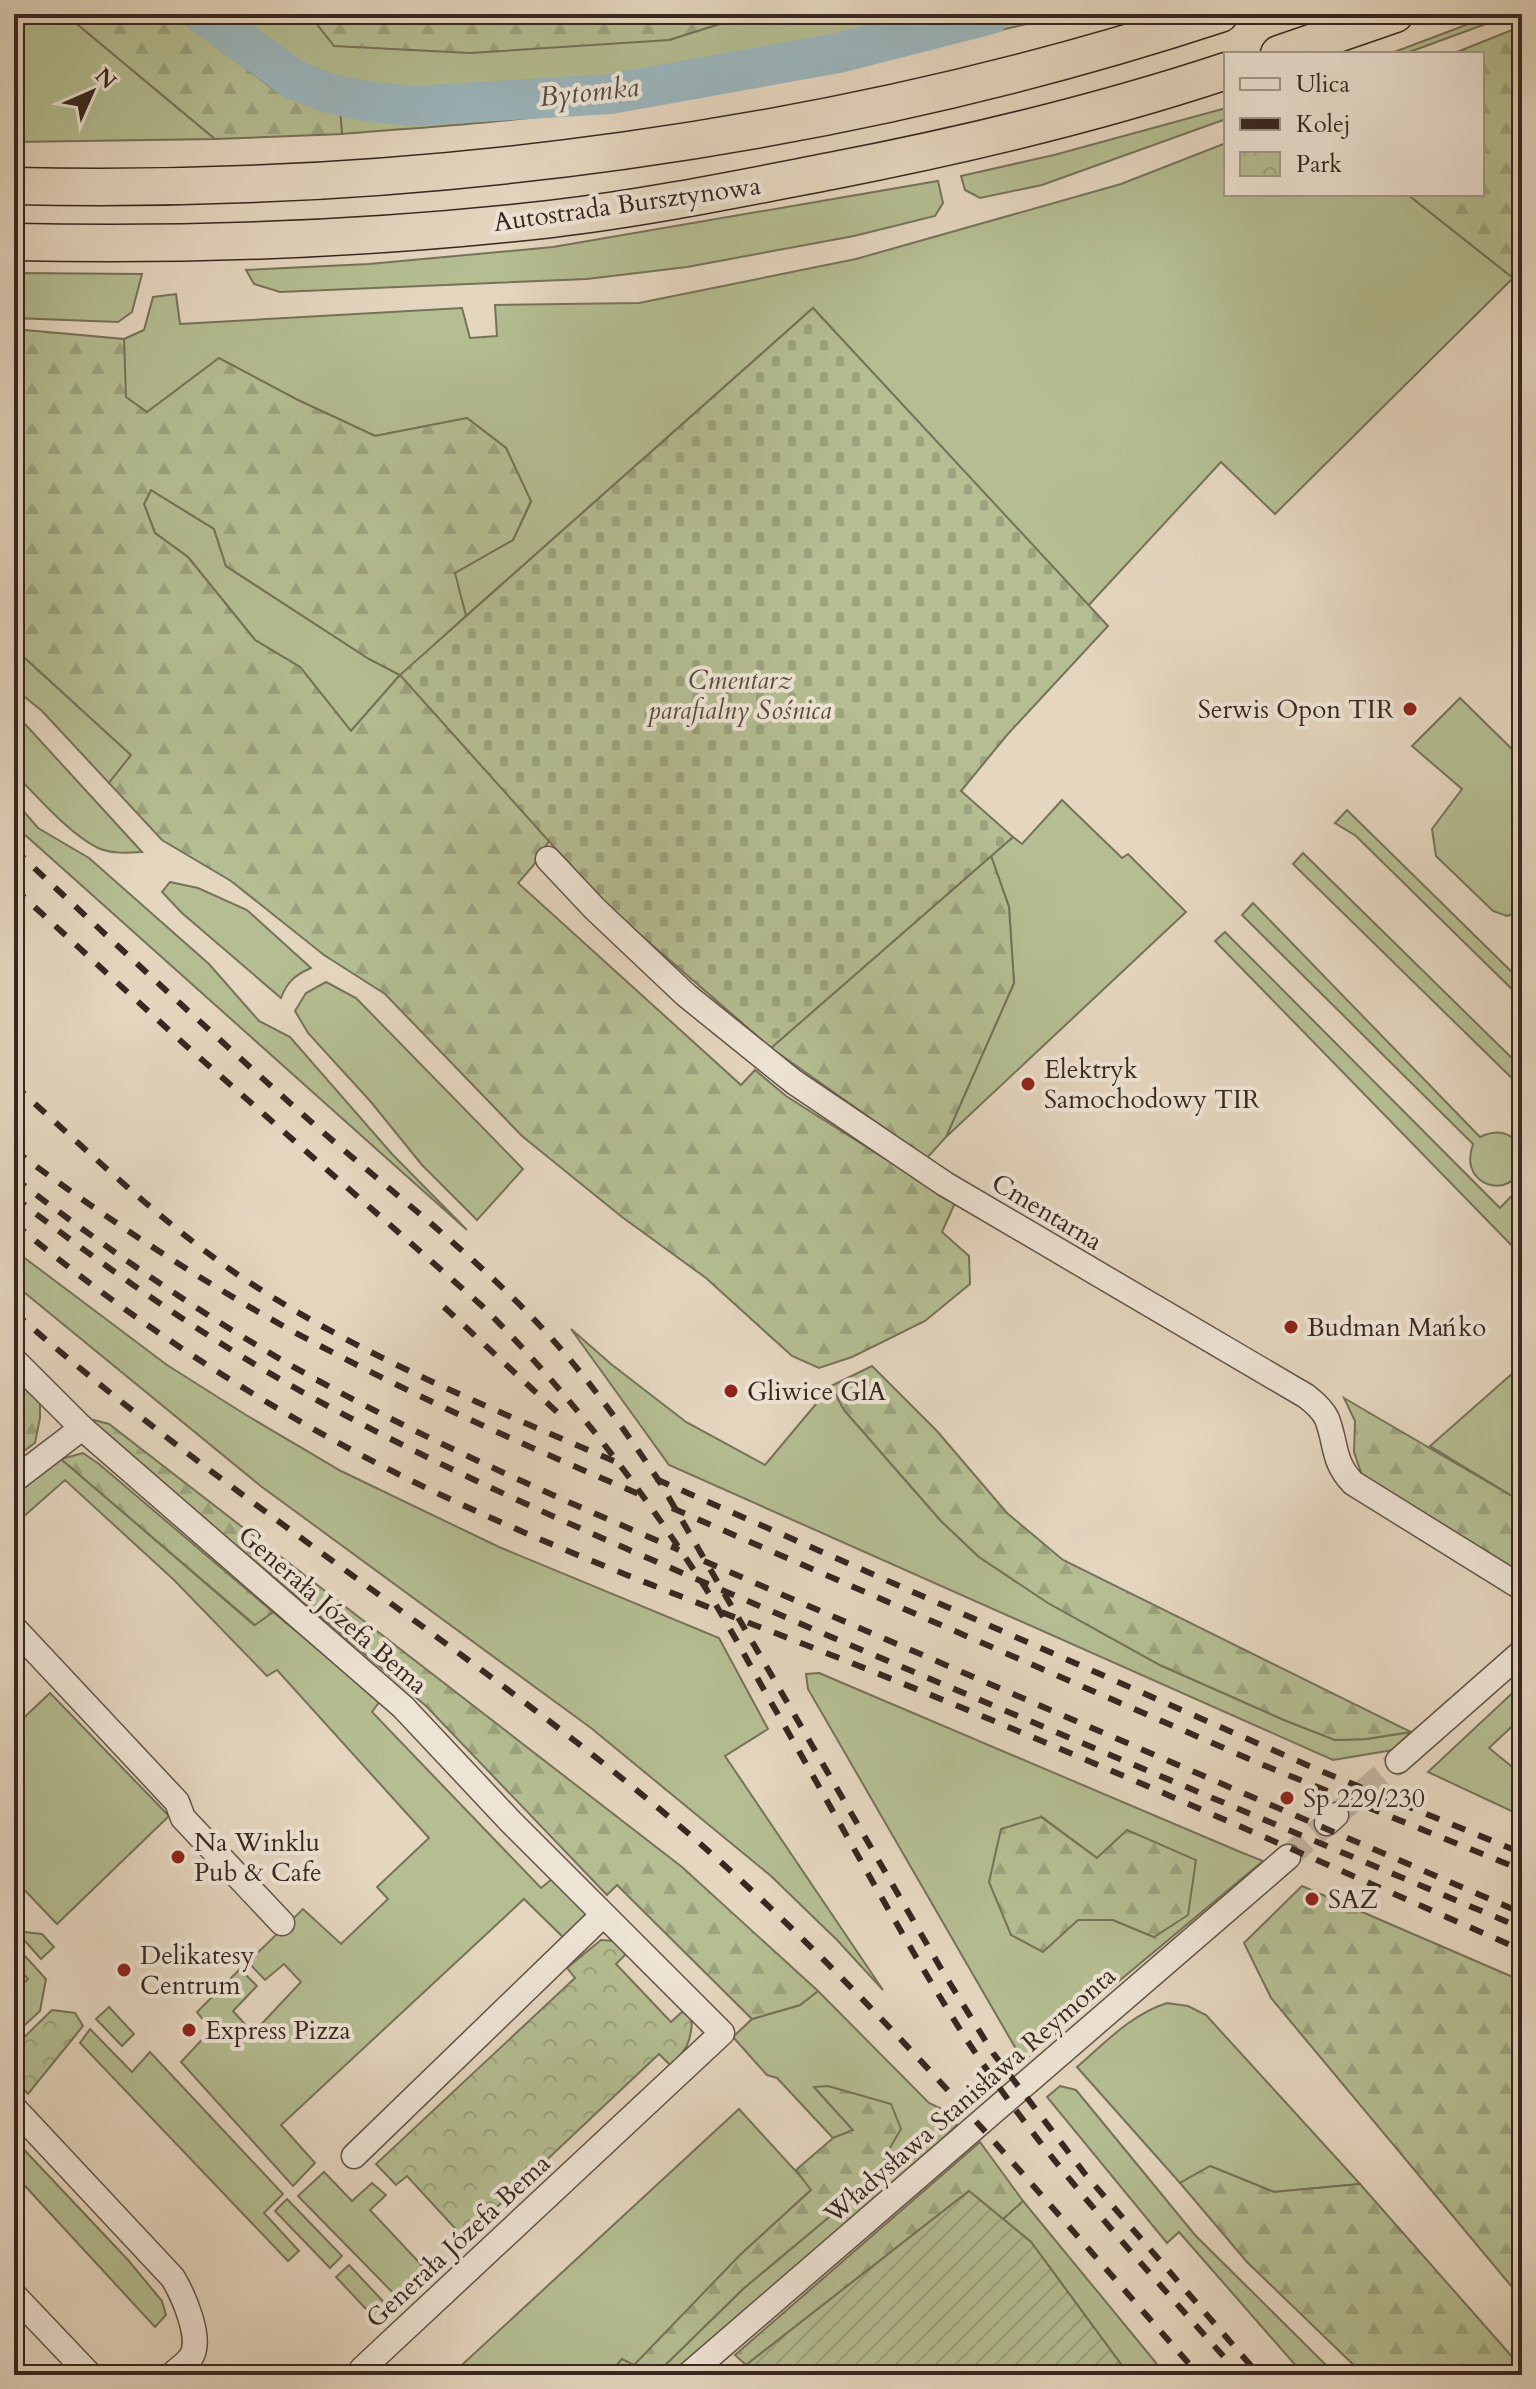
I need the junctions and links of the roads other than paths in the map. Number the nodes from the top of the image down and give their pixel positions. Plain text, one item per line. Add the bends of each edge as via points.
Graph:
1 (1220, 14) edge
2 (1395, 14) edge
3 (1285, 52) edge
4 (1224, 72) edge
5 (14, 186) edge
6 (14, 242) edge
7 (548, 859) dead end
8 (14, 1360) edge
9 (82, 1428) junction
10 (14, 1480) edge
11 (1522, 1588) edge
12 (14, 1628) edge
13 (1522, 1652) edge
14 (1398, 1761) tunnel mouth
15 (1288, 1857) tunnel mouth
16 (603, 1915) junction
17 (282, 1923) dead end
18 (14, 2108) edge
19 (354, 2156) dead end
20 (14, 2295) edge
21 (90, 2375) edge
22 (172, 2375) edge
23 (360, 2375) edge
24 (688, 2375) edge

1 - 5 highway via 990,80 730,134 381,177 270,184
2 - 3 highway
4 - 6 highway, Autostrada Bursztynowa via 1024,131 738,189 552,219 287,240
7 - 11 street, Cmentarna via 686,995 794,1082 945,1184 1306,1396 1326,1417 1336,1459 1353,1483
8 - 9 street, Generała Józefa Bema
9 - 10 street
9 - 16 street, Generała Józefa Bema via 403,1707
12 - 17 street
13 - 14 street
15 - 24 street, Władysława Stanisława Reymonta
16 - 19 street
16 - 23 street, Generała Józefa Bema via 722,2033
18 - 22 street via 184,2296 195,2346
20 - 21 street

